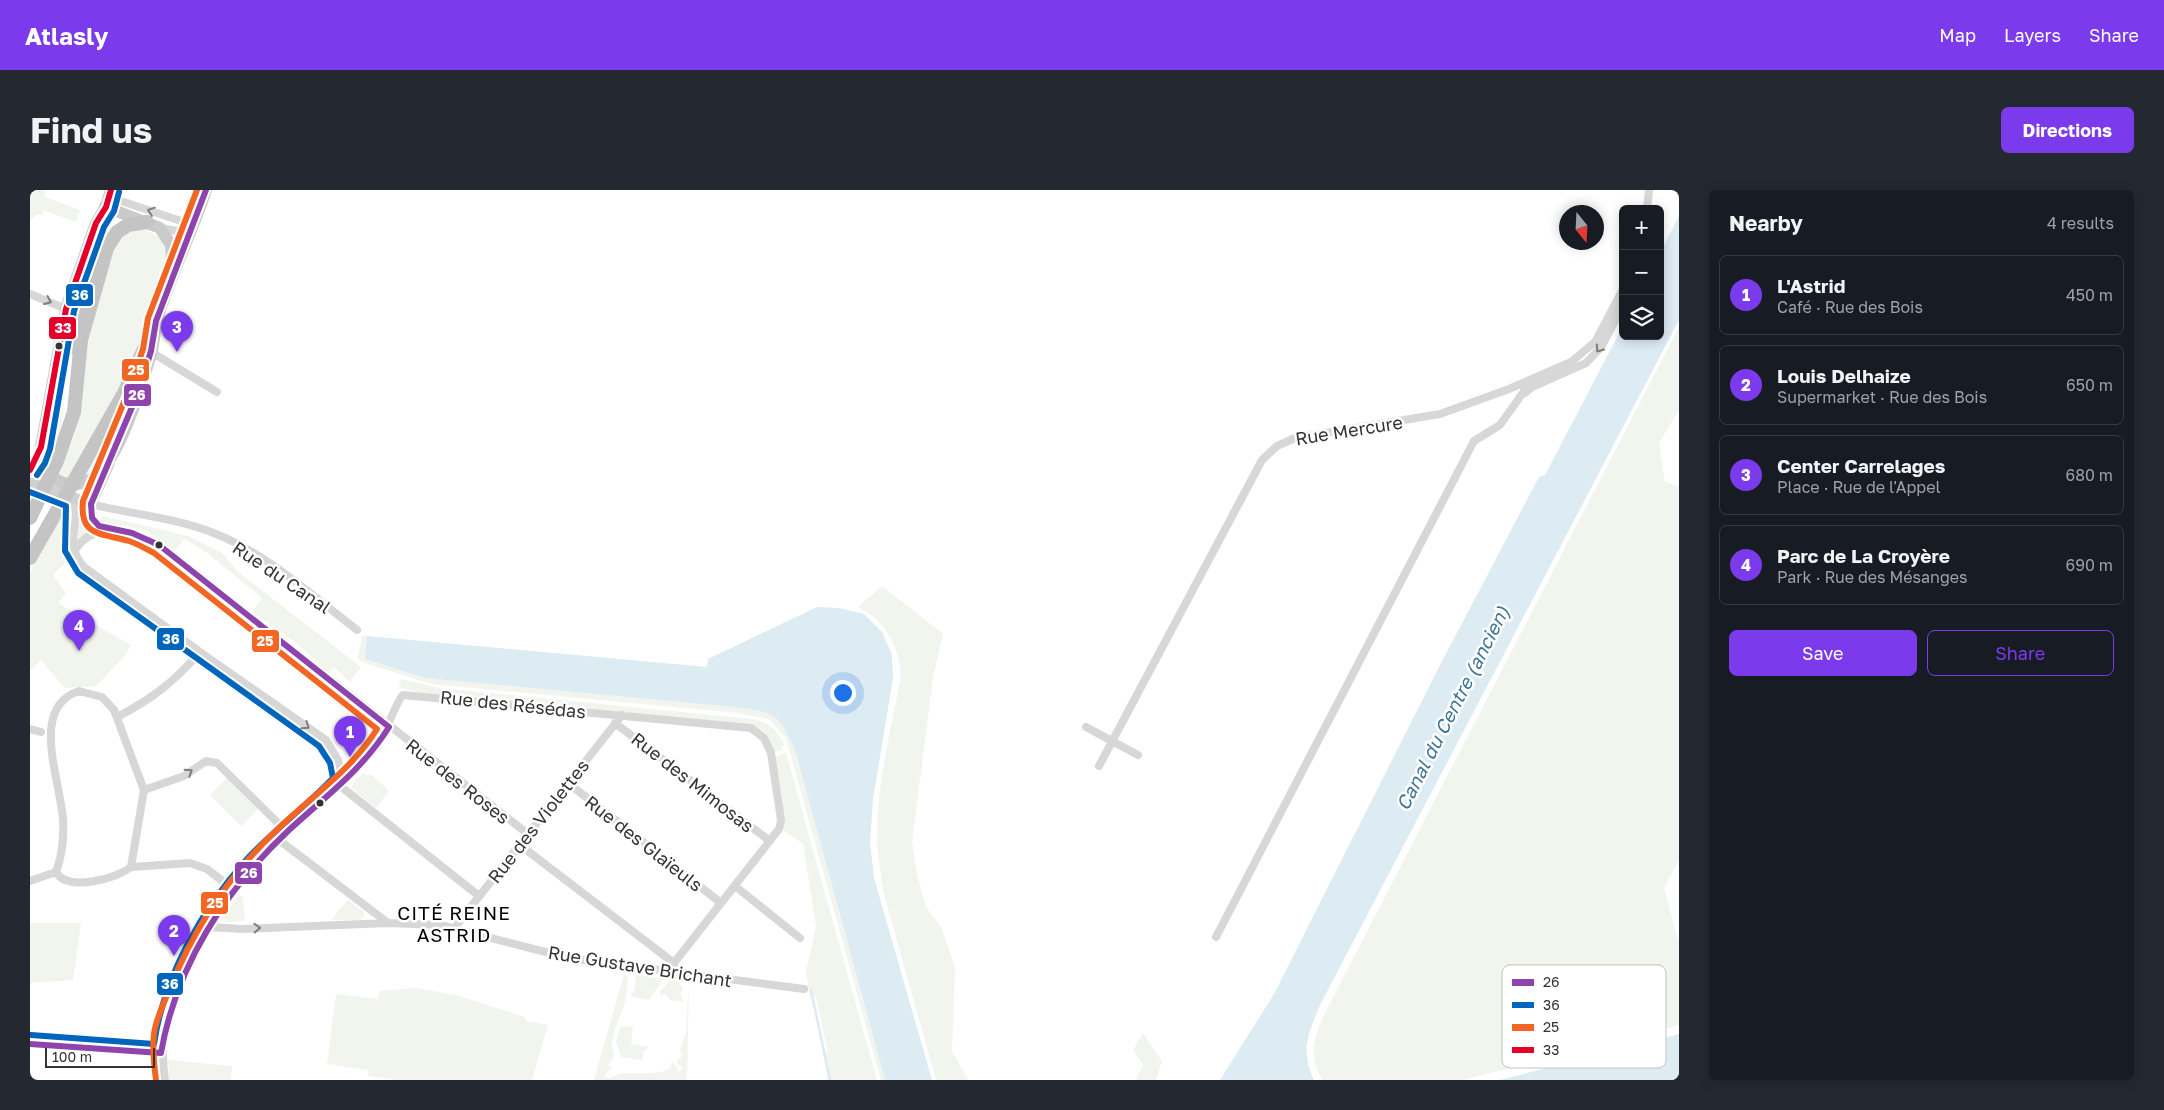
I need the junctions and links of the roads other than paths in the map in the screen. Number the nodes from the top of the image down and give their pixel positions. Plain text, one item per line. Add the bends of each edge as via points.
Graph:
1 (206, 190) edge
2 (1649, 190) edge
3 (109, 198) edge
4 (1647, 205) edge
5 (154, 225) junction
6 (192, 225) junction
7 (172, 272) junction
8 (30, 294) edge
9 (1620, 295) edge
10 (66, 310) junction
11 (1619, 313) edge
12 (154, 327) junction
13 (151, 352) junction
14 (73, 373) junction
15 (1533, 378) junction
16 (217, 392) dead end
17 (1514, 406) junction
18 (41, 447) junction
19 (113, 455) junction
20 (30, 470) edge
21 (30, 483) edge
22 (73, 498) junction
23 (91, 504) junction
24 (31, 517) edge
25 (114, 530) junction
26 (74, 552) junction
27 (30, 558) edge
28 (357, 630) dead end
29 (200, 652) junction
30 (622, 715) junction
31 (117, 717) junction
32 (616, 723) junction
33 (389, 727) junction
34 (1086, 727) dead end
35 (30, 729) edge
36 (41, 732) junction
37 (1112, 742) junction
38 (1138, 755) dead end
39 (1099, 766) dead end
40 (341, 783) junction
41 (568, 783) junction
42 (144, 790) junction
43 (287, 832) junction
44 (528, 834) junction
45 (279, 840) junction
46 (770, 841) junction
47 (520, 844) junction
48 (131, 867) junction
49 (56, 872) junction
50 (30, 881) edge
51 (735, 886) junction
52 (234, 890) junction
53 (480, 896) junction
54 (721, 903) junction
55 (388, 923) junction
56 (209, 927) junction
57 (455, 928) junction
58 (1216, 937) dead end
59 (800, 938) dead end
60 (674, 963) junction
61 (673, 972) junction
62 (804, 989) dead end
63 (30, 1044) edge
64 (161, 1053) junction
65 (165, 1080) edge

1 - 6 main road
2 - 4 street
3 - 5 main road
6 -> 3 street
3 - 10 main road via 96,222
3 - 14 highway via 75,321
5 - 6 street via 172,232
5 - 7 main road via 171,245
5 - 14 highway via 128,225 111,238
6 - 7 main road via 180,261
7 - 12 main road
8 -> 10 street
9 - 15 street, Rue Mercure via 1588,350 1571,362
10 - 18 main road
11 -> 17 street via 1601,347 1586,363 1532,387
12 - 13 main road
12 - 27 highway via 124,393
13 - 16 street
13 - 19 main road
14 - 24 highway via 70,420 58,460
15 - 17 street
15 - 37 street, Rue Mercure via 1440,414 1303,435 1271,450 1262,460
17 - 58 street via 1500,425 1474,441
18 - 19 main road via 46,471 73,485 96,477
18 - 20 street
19 - 23 street
21 - 22 street, Rue du Canal
22 - 23 street, Rue du Canal
22 - 26 street via 77,512 72,537
23 - 25 street via 94,522
23 - 28 street, Rue du Canal via 181,523 236,543 274,566
25 - 26 street via 83,539
25 - 33 street, Rue des Roses via 132,533 159,545
26 - 29 street via 89,572
29 - 31 street via 172,683
29 -> 40 street via 326,740 338,760
30 - 32 street, Rue des Violettes
30 - 33 street, Rue des Résédas via 404,695 398,699
30 - 46 street, Rue des Résédas via 751,728 764,738 771,753 780,820 779,829
31 - 36 street via 102,697 79,691 56,701 46,713
31 - 42 street
32 - 41 street, Rue des Violettes
32 - 46 street, Rue des Mimosas
33 - 40 street via 376,747
33 - 44 street, Rue des Roses
34 - 37 street
35 - 36 street
36 - 49 street via 63,819 63,842
37 - 38 street
37 - 39 street, Rue Mercure
40 - 43 street
40 - 53 street
41 - 44 street, Rue des Violettes
41 - 54 street, Rue des Glaïeuls
42 -> 43 street via 184,776 212,760
42 - 48 street
43 - 45 street
44 - 47 street, Rue des Violettes
45 - 52 street
45 - 55 street
46 - 51 street, Rue des Résédas
47 - 53 street, Rue des Violettes
47 - 60 street
48 - 49 street via 108,880 70,882 61,879
48 - 52 street via 190,863 207,869
49 - 50 street
51 - 54 street, Rue des Résédas
51 - 59 street
52 - 56 street
53 - 57 street, Rue des Violettes
54 - 60 street, Rue des Résédas
56 -> 55 street, Rue Gustave Brichant via 241,929
55 - 57 street, Rue Gustave Brichant
56 - 64 street via 181,981 165,1025
57 - 61 street, Rue Gustave Brichant via 569,958
60 - 61 street
61 - 62 street, Rue Gustave Brichant
63 - 64 street
64 - 65 street

